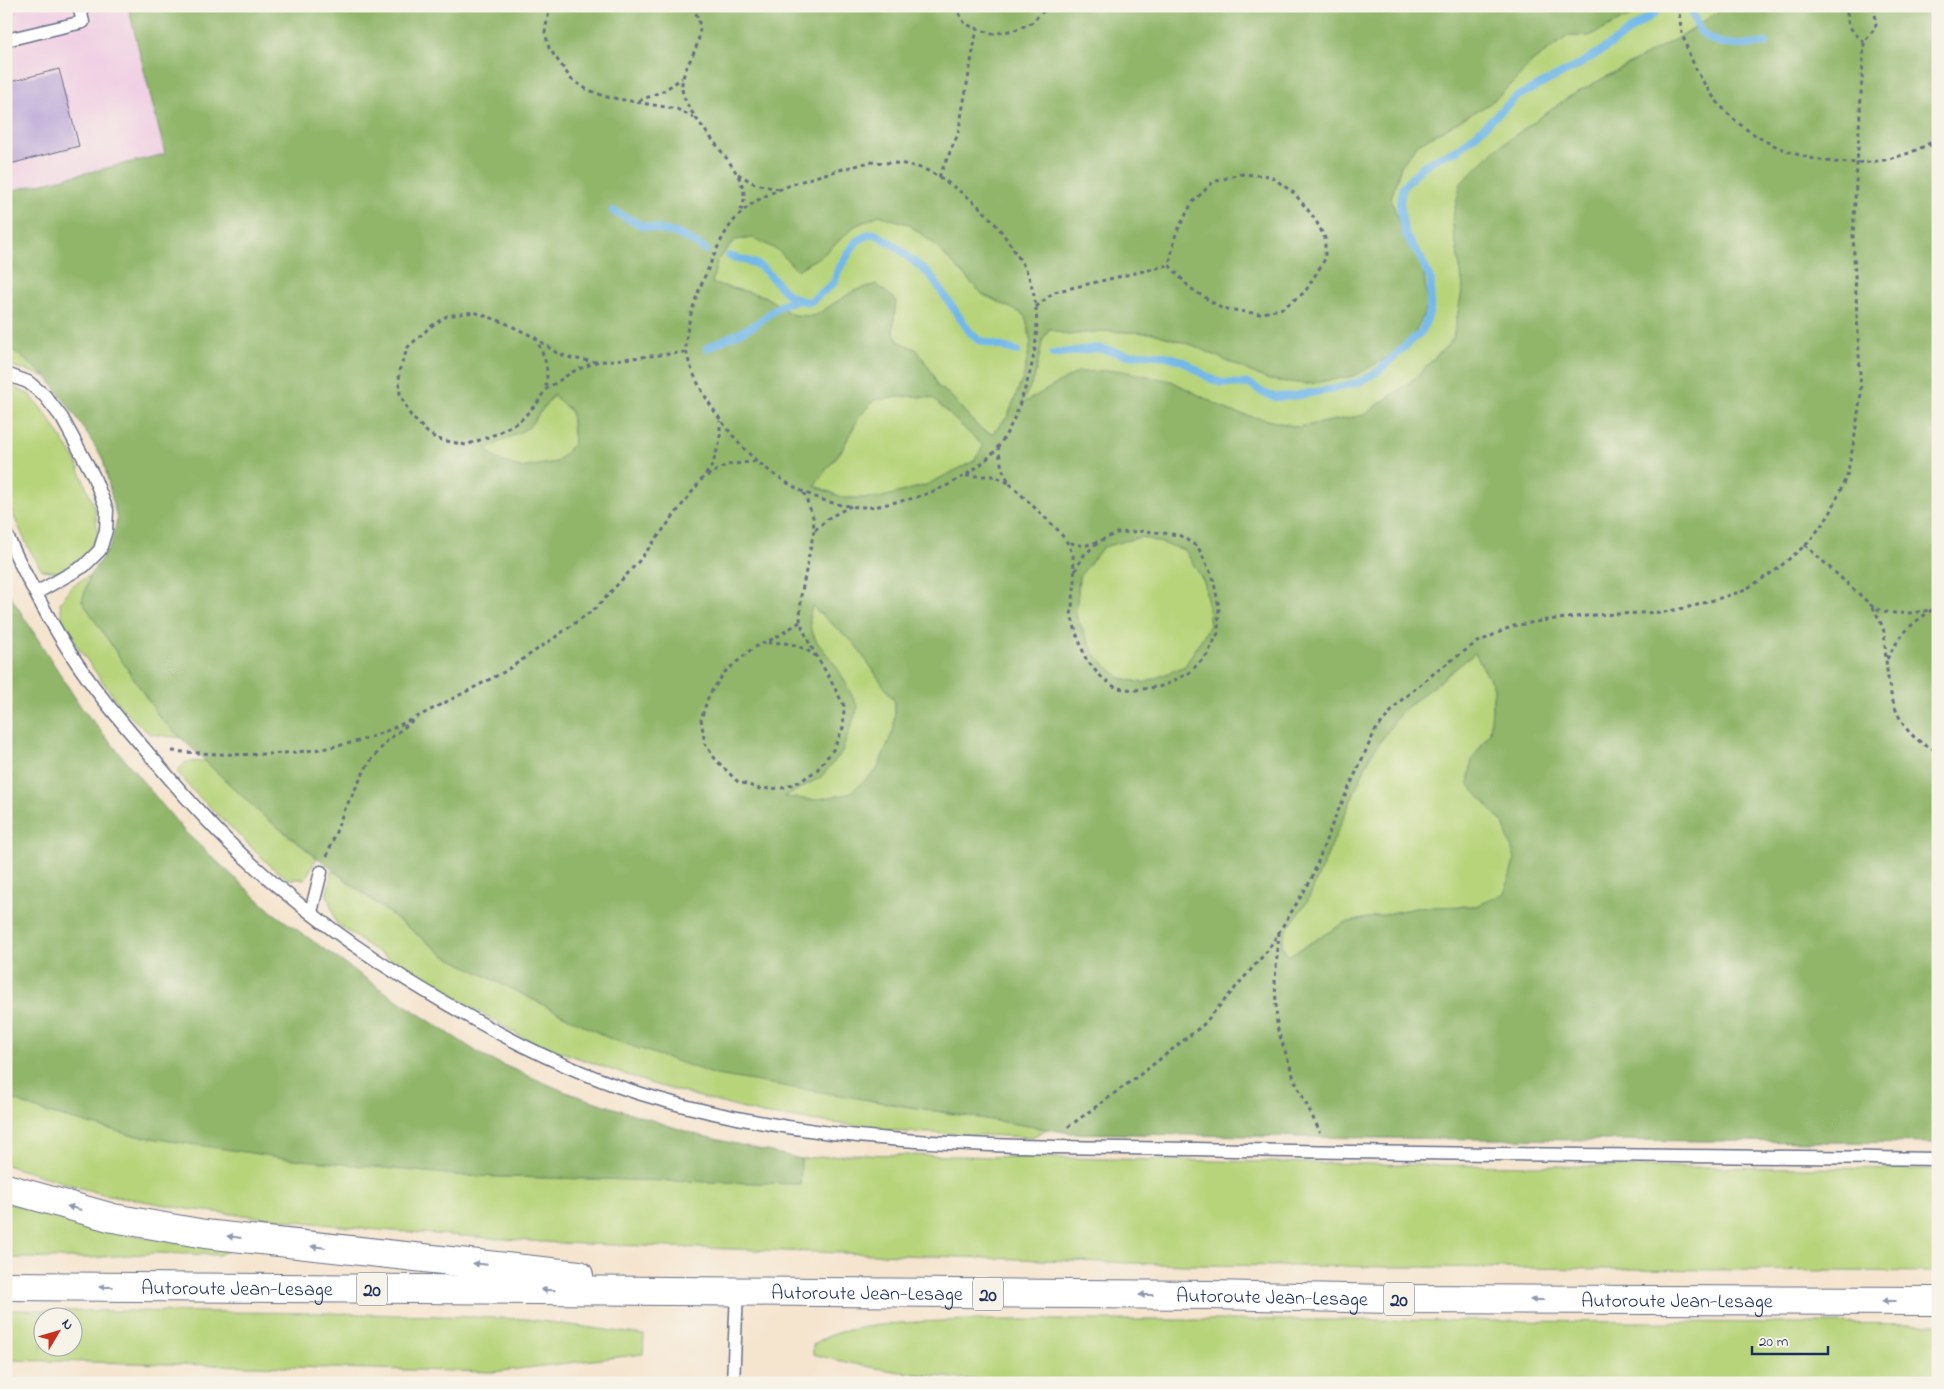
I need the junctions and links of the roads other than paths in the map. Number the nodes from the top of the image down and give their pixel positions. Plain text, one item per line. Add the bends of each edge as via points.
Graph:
1 (78, 6) edge
2 (6, 40) edge
3 (6, 374) edge
4 (6, 534) edge
5 (36, 593) junction
6 (321, 872) road end
7 (311, 912) junction
8 (1938, 1159) edge
9 (6, 1188) edge
10 (6, 1286) edge
11 (737, 1292) junction
12 (1938, 1301) edge
13 (733, 1383) edge

1 - 2 lane via 83,22
3 - 5 lane via 28,382 45,396 62,418 93,475 107,510 100,550 84,566
4 - 5 lane
5 - 7 lane via 87,677 187,799 252,864
6 - 7 lane
7 - 8 lane via 373,959 449,1006 586,1076 724,1117 803,1130 881,1139 1042,1146
11 -> 9 highway via 205,1234 113,1218
11 -> 10 highway, Autoroute Jean-Lesage / 20
12 -> 11 highway, Autoroute Jean-Lesage / 20
11 - 13 lane

